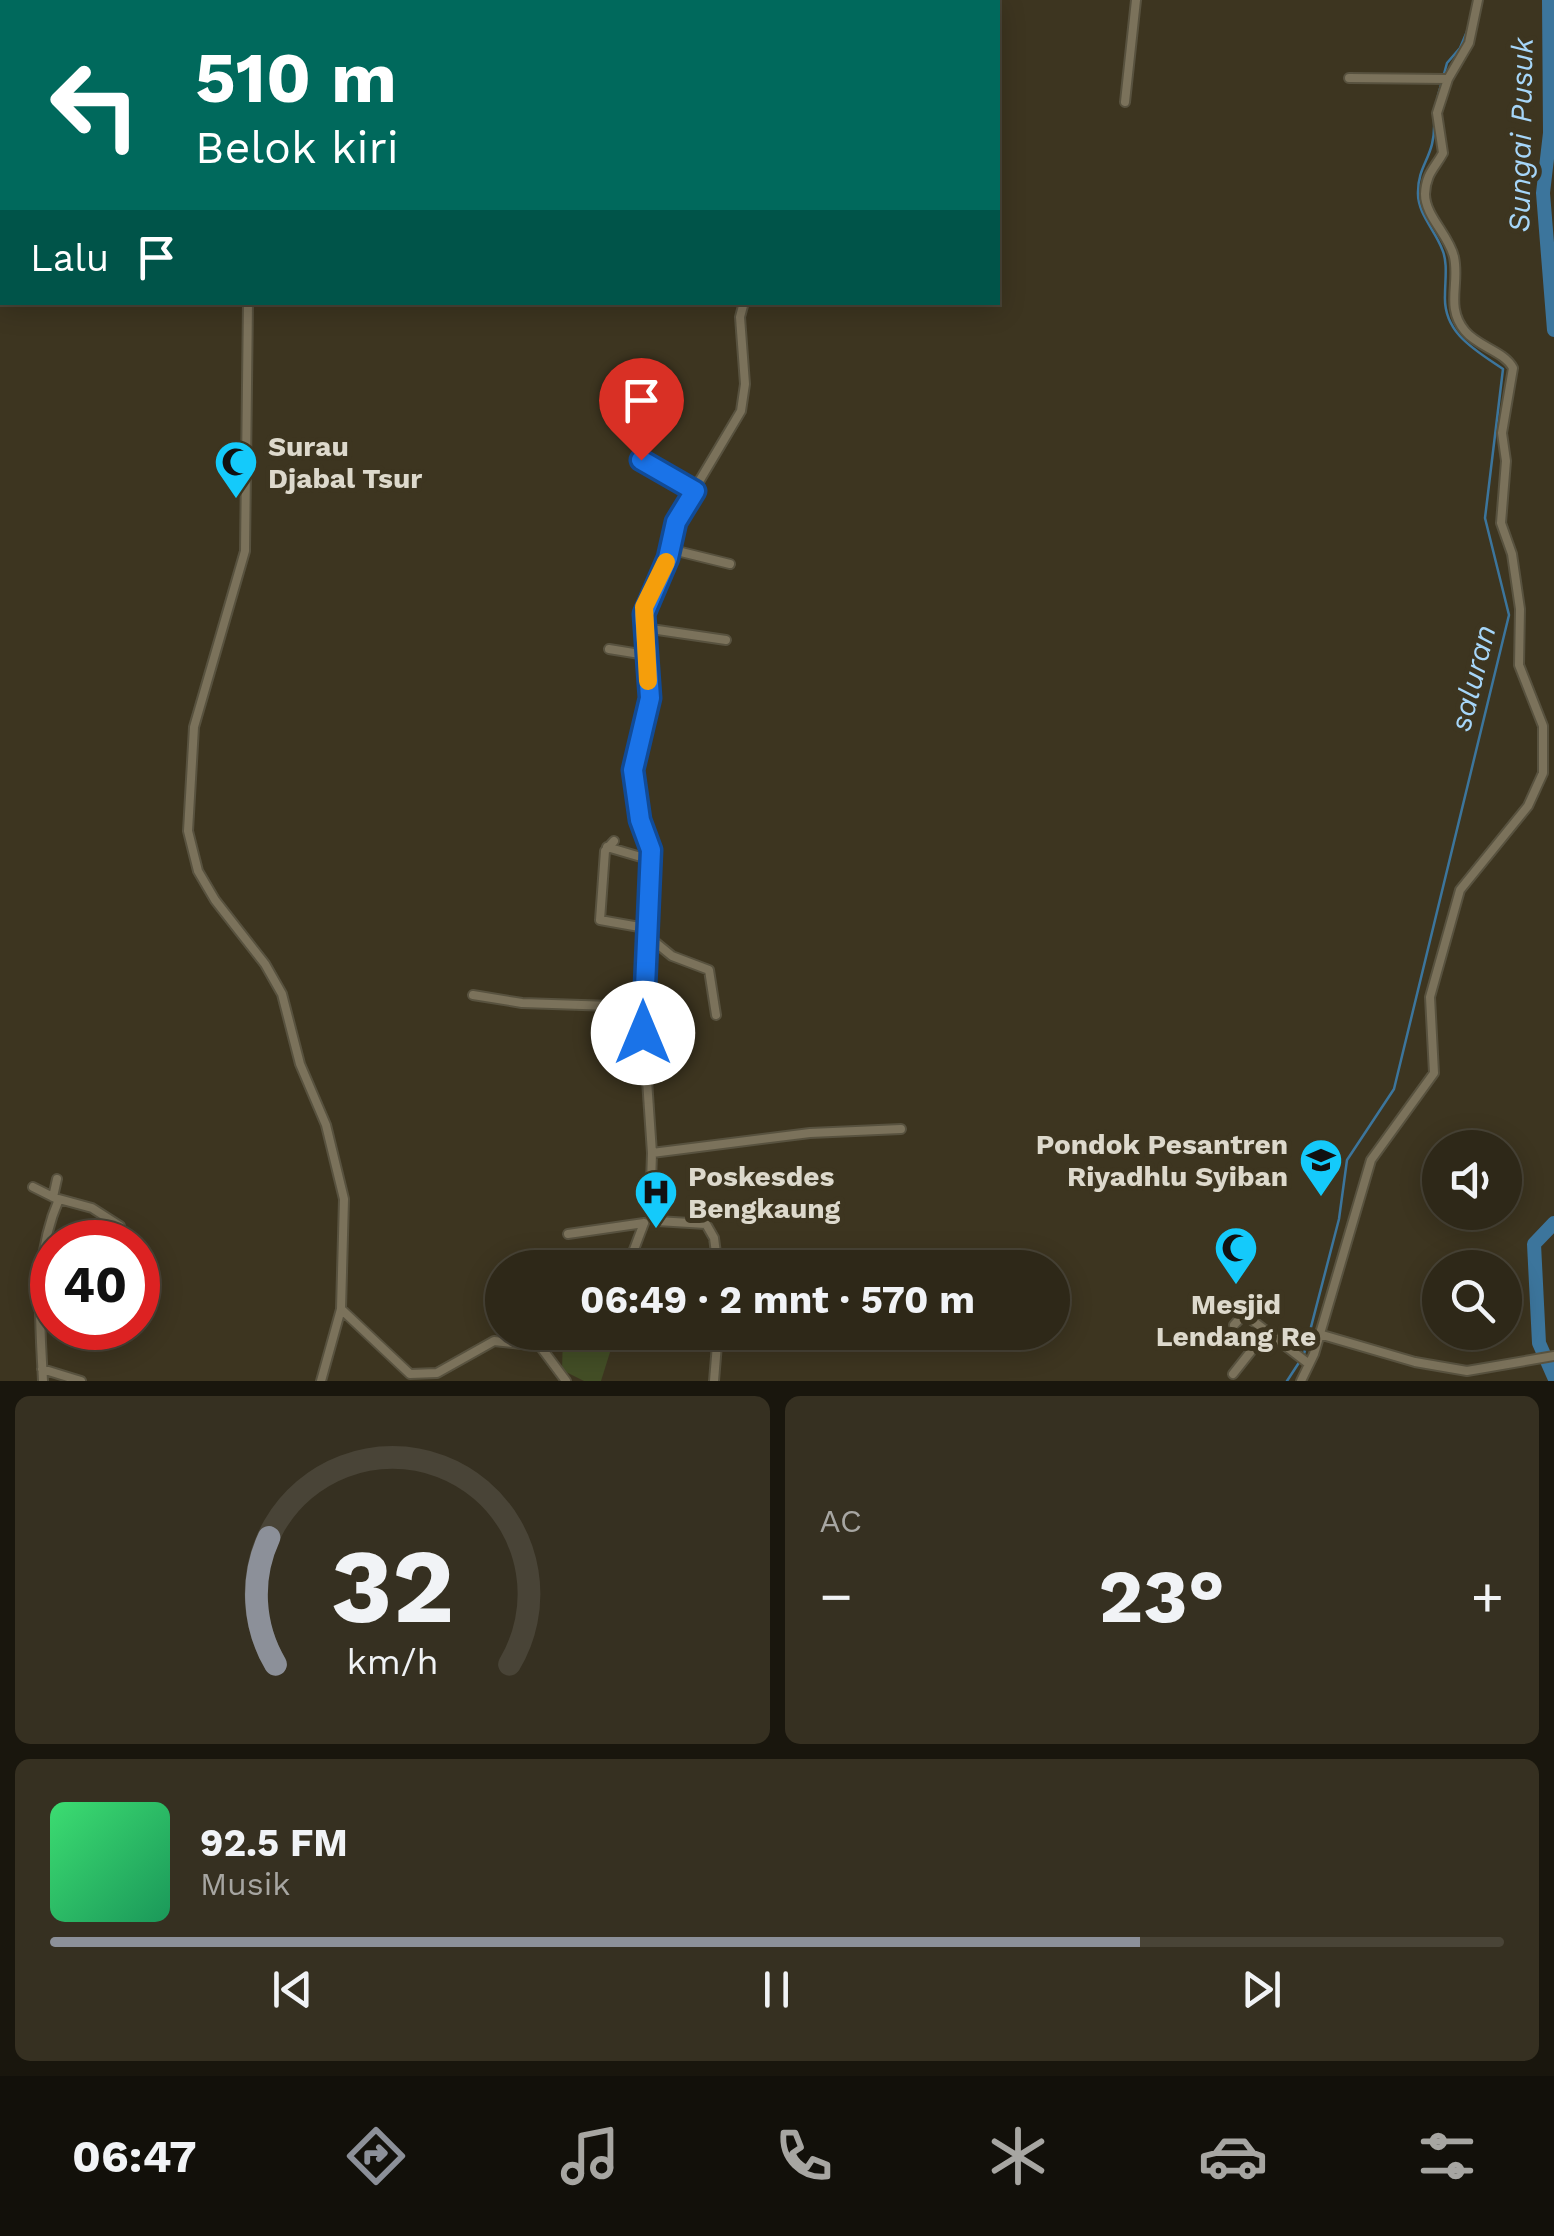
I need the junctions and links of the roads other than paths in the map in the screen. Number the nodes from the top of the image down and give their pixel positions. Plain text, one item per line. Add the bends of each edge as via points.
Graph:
1 (1136, 0) edge
2 (1478, 0) edge
3 (1349, 78) dead end
4 (1444, 79) junction
5 (1125, 102) dead end
6 (248, 305) edge
7 (744, 305) edge
8 (641, 460) dead end
9 (695, 491) junction
10 (670, 549) junction
11 (730, 564) dead end
12 (644, 628) junction
13 (726, 640) dead end
14 (608, 649) dead end
15 (646, 655) junction
16 (1550, 748) edge
17 (1541, 779) junction
18 (1554, 786) edge
19 (651, 860) junction
20 (645, 931) junction
21 (473, 995) dead end
22 (642, 1008) junction
23 (716, 1015) dead end
24 (900, 1130) dead end
25 (652, 1154) junction
26 (58, 1179) dead end
27 (34, 1187) dead end
28 (56, 1198) junction
29 (111, 1220) edge
30 (648, 1220) junction
31 (568, 1234) dead end
32 (634, 1250) edge
33 (716, 1250) edge
34 (341, 1309) junction
35 (1234, 1325) dead end
36 (1267, 1331) junction
37 (1320, 1334) junction
38 (717, 1350) edge
39 (1554, 1356) edge
40 (1305, 1362) junction
41 (42, 1369) junction
42 (1233, 1374) dead end
43 (42, 1381) edge
44 (81, 1381) edge
45 (322, 1381) edge
46 (566, 1381) edge
47 (714, 1381) edge
48 (1301, 1381) edge

1 - 5 street
2 - 4 street via 1469,43
3 - 4 street
4 - 16 street via 1437,113 1444,153 1428,173 1425,198 1452,250 1457,319 1473,340 1513,368 1502,433 1501,524 1520,609 1520,665
6 - 34 street via 245,551 194,728 188,831 198,871 282,994 300,1064 326,1125 344,1199
7 - 9 street via 743,404
8 - 9 street
9 - 10 street via 676,522
10 - 11 street
10 - 12 street via 646,601
12 - 13 street
12 - 15 street
14 - 15 street
15 - 19 street via 649,705 633,770
16 - 17 street
17 - 18 street
17 - 37 street via 1523,814 1460,890 1430,997 1434,1072 1371,1160
19 - 20 street
19 - 20 street via 610,844 600,920
20 - 22 street
20 - 23 street via 672,956 709,970
21 - 22 street
22 - 25 street
24 - 25 street via 810,1133
25 - 30 street
26 - 28 street
27 - 28 street
28 - 29 street
28 - 41 street via 42,1264
30 - 31 street
30 - 32 street
30 - 33 street via 706,1224
34 - 45 street
34 - 46 street via 410,1374 437,1373 499,1340 540,1346
35 - 36 street via 1244,1314
36 - 40 street
36 - 42 street
37 - 39 street via 1441,1368 1480,1371
37 - 40 street
38 - 47 street
40 - 48 street
41 - 43 street
41 - 44 street

